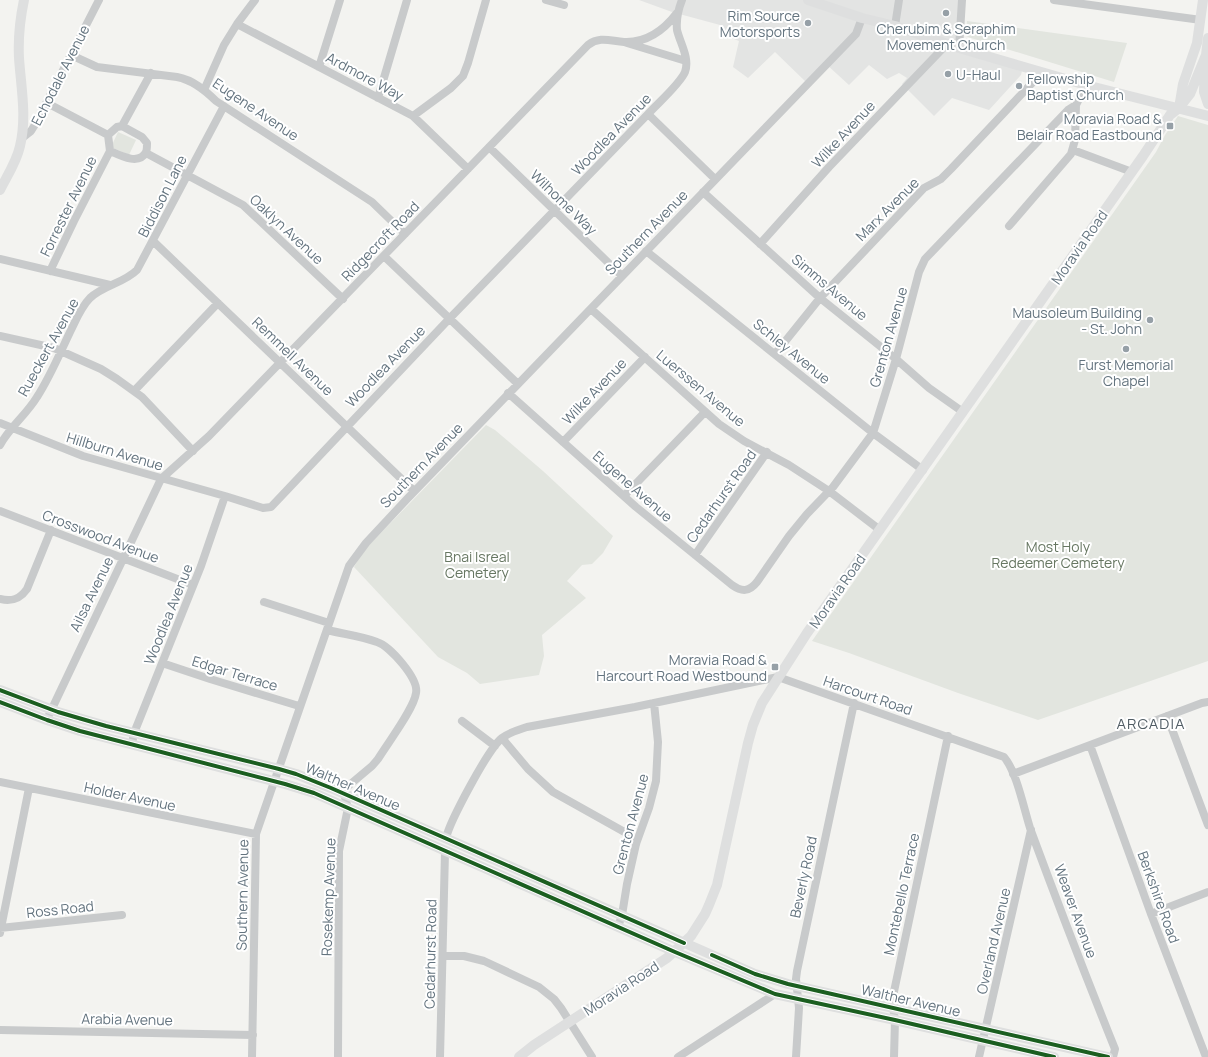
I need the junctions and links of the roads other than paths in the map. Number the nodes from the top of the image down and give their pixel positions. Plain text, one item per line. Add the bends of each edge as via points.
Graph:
1 (24, 0) edge
2 (99, 0) edge
3 (255, 0) edge
4 (340, 0) edge
5 (407, 0) edge
6 (486, 0) edge
7 (546, 0) edge
8 (682, 0) edge
9 (808, 0) edge
10 (899, 0) edge
11 (962, 0) edge
12 (1054, 0) edge
13 (1203, 0) edge
14 (564, 5) dead end
15 (677, 13) junction
16 (862, 18) junction
17 (1201, 20) junction
18 (237, 24) junction
19 (895, 26) junction
20 (1208, 38) edge
21 (625, 42) junction
22 (947, 44) junction
23 (959, 48) junction
24 (71, 55) junction
25 (1206, 55) junction
26 (686, 62) junction
27 (319, 67) junction
28 (1040, 72) junction
29 (151, 73) junction
30 (1086, 86) junction
31 (204, 90) junction
32 (378, 98) junction
33 (47, 103) junction
34 (1208, 104) edge
35 (1076, 105) junction
36 (224, 106) junction
37 (1179, 108) junction
38 (648, 114) junction
39 (413, 116) junction
40 (1208, 116) edge
41 (122, 126) junction
42 (108, 135) junction
43 (22, 138) junction
44 (489, 147) junction
45 (1073, 150) junction
46 (110, 151) junction
47 (146, 153) junction
48 (468, 169) junction
49 (1132, 172) junction
50 (187, 175) junction
51 (3, 176) edge
52 (715, 179) junction
53 (0, 190) edge
54 (703, 192) junction
55 (554, 211) junction
56 (1009, 226) dead end
57 (406, 234) junction
58 (153, 241) junction
59 (760, 244) junction
60 (646, 251) junction
61 (384, 256) junction
62 (0, 259) edge
63 (50, 271) junction
64 (622, 276) junction
65 (110, 285) junction
66 (820, 298) junction
67 (343, 299) junction
68 (218, 303) junction
69 (591, 309) junction
70 (450, 318) junction
71 (0, 336) edge
72 (61, 350) junction
73 (775, 354) junction
74 (644, 357) junction
75 (896, 359) junction
76 (281, 363) junction
77 (518, 384) junction
78 (134, 390) junction
79 (508, 393) junction
80 (705, 412) junction
81 (963, 412) junction
82 (0, 423) edge
83 (346, 426) junction
84 (11, 428) junction
85 (873, 433) junction
86 (563, 442) junction
87 (0, 445) edge
88 (193, 451) junction
89 (768, 452) junction
90 (923, 470) junction
91 (161, 479) junction
92 (414, 491) junction
93 (829, 491) junction
94 (225, 496) junction
95 (624, 496) junction
96 (0, 511) edge
97 (51, 530) junction
98 (880, 530) junction
99 (695, 555) junction
100 (123, 558) junction
101 (193, 585) junction
102 (745, 591) joint
103 (0, 599) edge
104 (264, 602) dead end
105 (328, 626) junction
106 (162, 663) junction
107 (778, 677) junction
108 (0, 690) edge
109 (0, 702) edge
110 (654, 702) junction
111 (1208, 702) edge
112 (854, 703) junction
113 (299, 706) junction
114 (51, 709) junction
115 (1167, 716) junction
116 (47, 720) junction
117 (462, 721) dead end
118 (134, 733) junction
119 (948, 736) junction
120 (502, 738) junction
121 (132, 744) junction
122 (1090, 745) junction
123 (495, 746) junction
124 (279, 769) junction
125 (1013, 774) junction
126 (275, 781) junction
127 (0, 782) edge
128 (29, 788) junction
129 (344, 794) junction
130 (348, 808) junction
131 (1208, 825) edge
132 (1031, 830) junction
133 (256, 834) junction
134 (446, 838) junction
135 (636, 844) junction
136 (445, 852) junction
137 (1208, 892) edge
138 (1151, 914) junction
139 (122, 915) dead end
140 (622, 915) junction
141 (618, 926) junction
142 (0, 930) edge
143 (684, 943) junction
144 (675, 952) junction
145 (443, 956) junction
146 (796, 986) junction
147 (775, 994) junction
148 (798, 998) junction
149 (892, 1007) junction
150 (895, 1020) junction
151 (570, 1022) junction
152 (986, 1029) junction
153 (0, 1030) edge
154 (252, 1035) junction
155 (983, 1040) junction
156 (252, 1057) edge
157 (338, 1057) edge
158 (440, 1057) edge
159 (519, 1057) edge
160 (592, 1057) edge
161 (678, 1057) edge
162 (796, 1057) edge
163 (894, 1057) edge
164 (979, 1057) edge
165 (1054, 1057) edge
166 (1108, 1057) edge
167 (1113, 1057) edge
168 (1206, 1057) edge

1 - 43 main road via 19,46
2 - 24 street, Echodale Avenue
3 - 18 street
4 - 27 street
5 - 32 street
6 - 39 street via 463,76
7 - 14 street
8 - 15 street
9 - 16 main road
10 - 19 street
11 - 23 street
12 - 17 street
13 - 17 main road
15 - 21 street, Ridgecroft Road via 670,23 655,34
15 - 26 street via 678,31
16 - 19 main road
16 - 52 street, Southern Avenue via 856,34
17 - 37 main road
18 - 27 street, Ardmore Way
18 - 31 street via 224,44
19 - 22 main road
20 - 25 main road, Moravia Road
21 - 26 street, Ridgecroft Road
21 - 44 street, Ridgecroft Road via 602,39 592,42
22 - 23 main road
22 - 59 street, Wilke Avenue via 829,167
23 - 28 main road
24 - 29 street, Eugene Avenue via 97,68
24 - 33 street, Echodale Avenue
25 - 34 main road via 1204,92
25 - 37 main road, Moravia Road via 1190,94
26 - 38 street, Woodlea Avenue via 682,77
27 - 32 street, Ardmore Way
28 - 30 main road
28 - 66 street, Marx Avenue via 951,169 941,179 926,187
29 - 31 street, Eugene Avenue via 184,78
29 - 41 street
30 - 35 street
30 - 37 main road
31 - 36 street, Eugene Avenue
32 - 39 street, Ardmore Way
33 - 42 street
33 - 43 street, Echodale Avenue via 31,131
35 - 45 street
35 - 75 street, Grenton Avenue via 1068,110 925,259 919,272
36 - 50 street, Biddison Lane
36 - 57 street, Eugene Avenue via 372,202
37 - 40 main road
37 - 49 main road, Moravia Road via 1170,115
38 - 52 street
38 - 55 street, Woodlea Avenue
39 - 48 street, Ardmore Way
41 - 42 street via 116,127
41 - 47 street via 142,137 147,143
42 - 46 street, Forrester Avenue
43 - 51 main road, Echodale Avenue via 17,155
44 - 48 street, Ridgecroft Road
44 - 55 street, Wilhome Way
45 - 49 street
45 - 56 street
46 - 47 street via 130,158 141,157
46 - 63 street, Forrester Avenue
47 - 50 street, Oaklyn Avenue
48 - 57 street, Ridgecroft Road
49 - 81 main road, Moravia Road
50 - 58 street, Biddison Lane
50 - 67 street, Oaklyn Avenue via 243,205
51 - 53 main road, Echodale Avenue
52 - 54 street, Southern Avenue
54 - 59 street, Simms Avenue
54 - 60 street, Southern Avenue
55 - 64 street, Wilhome Way
55 - 70 street, Woodlea Avenue
57 - 61 street, Ridgecroft Road
58 - 65 street, Biddison Lane via 137,270 128,278
58 - 68 street, Remmell Avenue
59 - 66 street, Simms Avenue
60 - 64 street, Southern Avenue
60 - 73 street, Schley Avenue
61 - 67 street, Ridgecroft Road
61 - 70 street
62 - 63 street
63 - 65 street
64 - 69 street, Southern Avenue
65 - 72 street, Rueckert Avenue via 86,303
66 - 73 street, Marx Avenue
66 - 75 street, Simms Avenue
67 - 76 street, Ridgecroft Road
68 - 76 street, Remmell Avenue
68 - 78 street
69 - 74 street, Luerssen Avenue
69 - 77 street, Southern Avenue
70 - 77 street
70 - 83 street, Woodlea Avenue
71 - 72 street
72 - 78 street via 101,369
72 - 84 street, Rueckert Avenue via 37,397
73 - 85 street, Schley Avenue
74 - 80 street, Luerssen Avenue
74 - 86 street, Wilke Avenue
75 - 81 street, Simms Avenue via 929,388
75 - 85 street, Grenton Avenue
76 - 83 street, Remmell Avenue
76 - 88 street, Ridgecroft Road
77 - 79 street, Southern Avenue
78 - 88 street
79 - 86 street, Eugene Avenue
79 - 92 street, Southern Avenue
80 - 89 street, Luerssen Avenue via 731,432
80 - 95 street
81 - 90 main road, Moravia Road
82 - 84 street, Hillburn Avenue
83 - 92 street, Remmell Avenue
83 - 94 street, Woodlea Avenue via 271,507 263,508
84 - 87 street, Rueckert Avenue
84 - 91 street, Hillburn Avenue via 83,456
85 - 90 street, Schley Avenue
85 - 93 street, Grenton Avenue
86 - 95 street, Eugene Avenue
88 - 91 street, Ridgecroft Road
89 - 93 street, Luerssen Avenue
89 - 99 street, Cedarhurst Road
90 - 98 main road, Moravia Road
91 - 94 street, Hillburn Avenue
91 - 100 street, Ailsa Avenue
92 - 105 street, Southern Avenue via 354,558 347,570
93 - 98 street, Luerssen Avenue
93 - 102 street, Grenton Avenue via 789,536 754,586
94 - 101 street, Woodlea Avenue
95 - 99 street, Eugene Avenue
96 - 97 street, Crosswood Avenue
97 - 100 street, Crosswood Avenue
97 - 103 street via 24,594 14,600
98 - 107 main road, Moravia Road
99 - 102 street, Eugene Avenue via 732,585
100 - 101 street, Crosswood Avenue
100 - 114 street, Ailsa Avenue
101 - 106 street, Woodlea Avenue
104 - 105 street
105 - 113 street, Southern Avenue
105 - 129 street via 385,646 412,676 417,691 412,706 378,759 347,788
106 - 113 street, Edgar Terrace
106 - 118 street, Woodlea Avenue
107 - 110 street
107 - 112 street, Harcourt Road
107 - 143 main road, Moravia Road via 762,703 753,725 717,885 698,927
108 - 114 main road, Walther Avenue
109 - 116 main road, Walther Avenue
110 - 120 street via 522,729
110 - 135 street, Grenton Avenue via 658,769
111 - 115 street
112 - 119 street, Harcourt Road
112 - 146 street, Beverly Road via 802,945
113 - 124 street, Southern Avenue
114 - 116 street, Ailsa Avenue
114 - 118 main road, Walther Avenue
115 - 122 street
115 - 131 street
116 - 121 main road, Walther Avenue via 80,732
117 - 123 street
118 - 121 street, Woodlea Avenue
118 - 124 main road, Walther Avenue
119 - 125 street, Harcourt Road via 1001,755 1008,761
119 - 149 street, Montebello Terrace
120 - 123 street
120 - 135 street via 552,792 628,834
121 - 126 main road, Walther Avenue
122 - 125 street
122 - 138 street, Berkshire Road
123 - 134 street via 483,764
124 - 126 street, Southern Avenue
124 - 129 main road, Walther Avenue
125 - 132 street, Weaver Avenue
126 - 130 main road, Walther Avenue via 314,793
126 - 133 street, Southern Avenue
127 - 128 street, Holder Avenue
128 - 133 street, Holder Avenue
128 - 142 street
129 - 130 street, Rosekemp Avenue
129 - 134 main road, Walther Avenue
130 - 136 main road, Walther Avenue
130 - 157 street, Rosekemp Avenue via 339,851
132 - 152 street, Overland Avenue
132 - 167 street, Weaver Avenue via 1115,1049
133 - 154 street, Southern Avenue
134 - 136 main road
134 - 140 main road, Walther Avenue
135 - 140 street, Grenton Avenue
136 - 141 main road, Walther Avenue
136 - 145 street, Cedarhurst Road
137 - 138 street
138 - 168 street, Berkshire Road
139 - 142 street, Ross Road
140 - 141 street, Grenton Avenue
140 - 143 main road, Walther Avenue
141 - 144 main road, Walther Avenue
143 - 144 main road, Moravia Road
143 - 146 main road, Walther Avenue via 756,974
144 - 147 main road, Walther Avenue
144 - 151 main road, Moravia Road
145 - 151 street via 474,958 530,982 554,999
145 - 158 street, Cedarhurst Road
146 - 148 street, Beverly Road
146 - 149 main road, Walther Avenue
147 - 148 main road, Walther Avenue
147 - 161 street
148 - 150 main road, Walther Avenue
148 - 162 street, Beverly Road
149 - 150 street, Montebello Terrace
149 - 152 main road, Walther Avenue
150 - 155 main road, Walther Avenue
150 - 163 street, Montebello Terrace
151 - 159 main road, Moravia Road
151 - 160 street
152 - 155 street, Overland Avenue
152 - 166 main road, Walther Avenue
153 - 154 street, Arabia Avenue
154 - 156 street, Southern Avenue
155 - 164 street, Overland Avenue
155 - 165 main road, Walther Avenue

